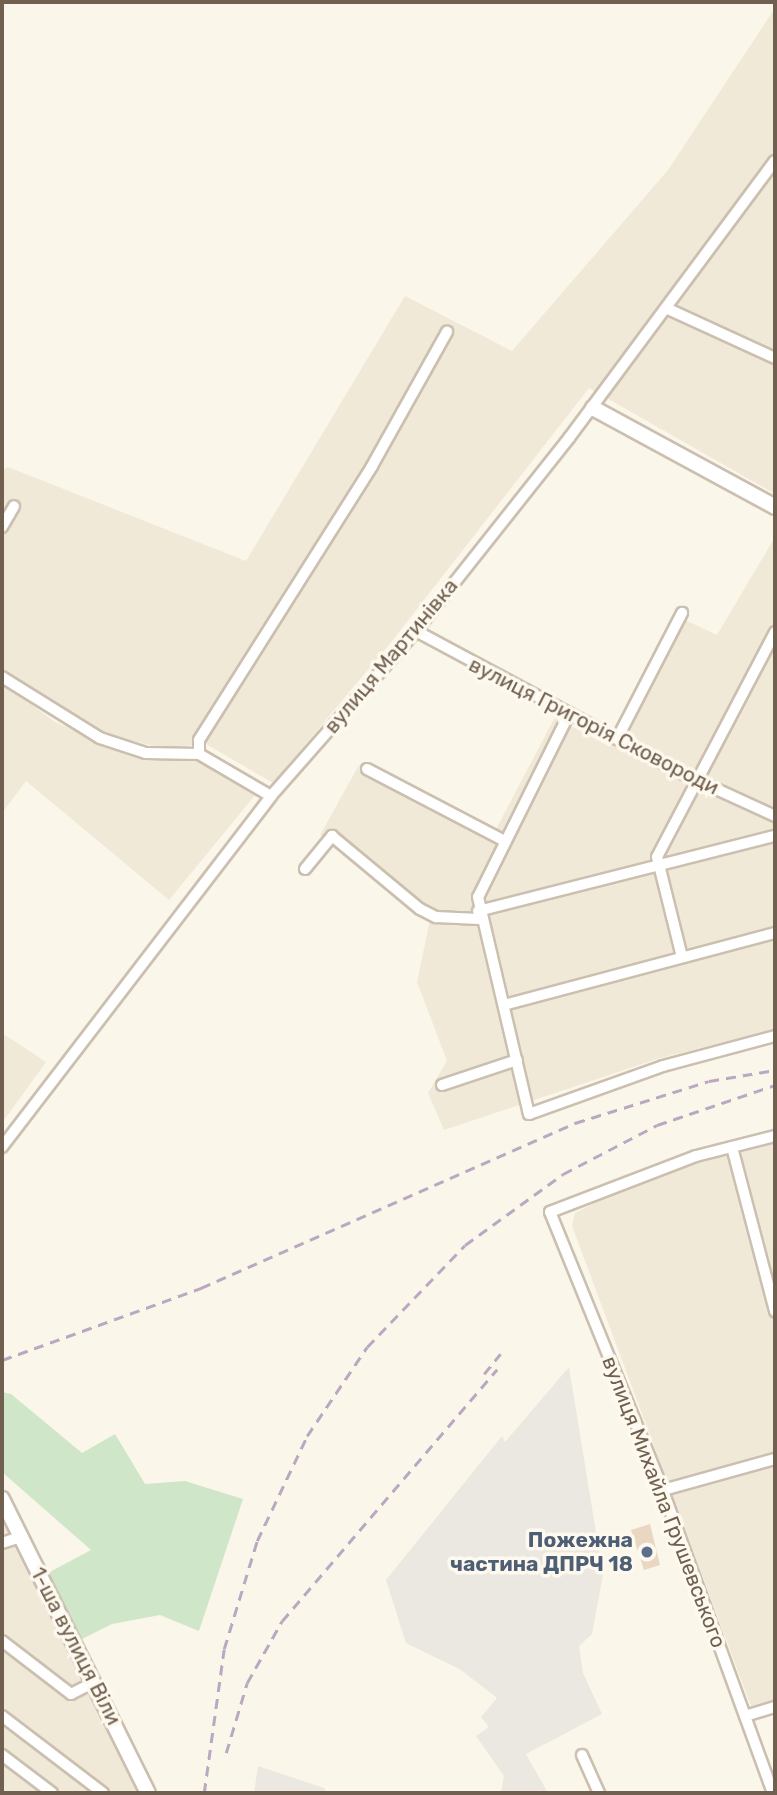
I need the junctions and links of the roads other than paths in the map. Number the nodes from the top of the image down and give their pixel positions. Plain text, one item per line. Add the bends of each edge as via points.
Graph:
1 (775, 161) edge
2 (668, 309) junction
3 (447, 332) dead end
4 (775, 358) edge
5 (593, 408) junction
6 (15, 506) dead end
7 (775, 508) edge
8 (2, 527) edge
9 (682, 613) dead end
10 (416, 631) junction
11 (775, 632) edge
12 (2, 677) edge
13 (569, 714) junction
14 (617, 739) junction
15 (199, 754) junction
16 (367, 769) dead end
17 (696, 780) junction
18 (271, 796) junction
19 (775, 816) edge
20 (775, 836) edge
21 (503, 840) junction
22 (658, 864) junction
23 (305, 869) dead end
24 (478, 915) junction
25 (775, 933) edge
26 (682, 957) junction
27 (504, 1005) junction
28 (775, 1036) edge
29 (517, 1060) junction
30 (442, 1085) dead end
31 (775, 1136) edge
32 (2, 1147) edge
33 (732, 1147) junction
34 (775, 1311) edge
35 (775, 1459) edge
36 (663, 1490) junction
37 (2, 1499) edge
38 (20, 1537) junction
39 (2, 1543) edge
40 (2, 1641) edge
41 (93, 1683) junction
42 (775, 1707) edge
43 (2, 1716) edge
44 (745, 1716) junction
45 (2, 1755) edge
46 (582, 1755) dead end
47 (52, 1793) edge
48 (103, 1793) edge
49 (148, 1793) edge
50 (599, 1793) edge
51 (773, 1793) edge

1 - 2 street, вулиця Мартинівка
2 - 4 street
2 - 5 street, вулиця Мартинівка
3 - 15 street via 372,466 199,740
5 - 7 main road
5 - 10 street, вулиця Мартинівка
6 - 8 street
9 - 14 street
10 - 13 street, вулиця Григорія Сковороди
10 - 18 street, вулиця Мартинівка
11 - 17 street
12 - 15 street via 100,738 146,753
13 - 14 street, вулиця Григорія Сковороди
13 - 21 street
14 - 17 street, вулиця Григорія Сковороди
15 - 18 street
16 - 21 street
17 - 19 street, вулиця Григорія Сковороди
17 - 22 street via 661,843
18 - 32 street, вулиця Мартинівка
20 - 22 street
21 - 24 street via 482,879
22 - 24 street
22 - 26 street
23 - 24 street via 332,836 421,909 436,916
24 - 27 street
25 - 26 street
26 - 27 street
27 - 29 street
28 - 29 street via 663,1066 529,1114
29 - 30 street
31 - 33 street
33 - 34 street
33 - 36 street, вулиця Михайла Грушевського via 551,1212
35 - 36 street
36 - 44 street, вулиця Михайла Грушевського
37 - 38 main road, 1-ша вулиця Віли
38 - 39 street
38 - 41 main road, 1-ша вулиця Віли
40 - 41 street via 71,1694
41 - 49 main road, 1-ша вулиця Віли
42 - 44 street
43 - 48 street
44 - 51 street, вулиця Михайла Грушевського
45 - 47 street
46 - 50 street

